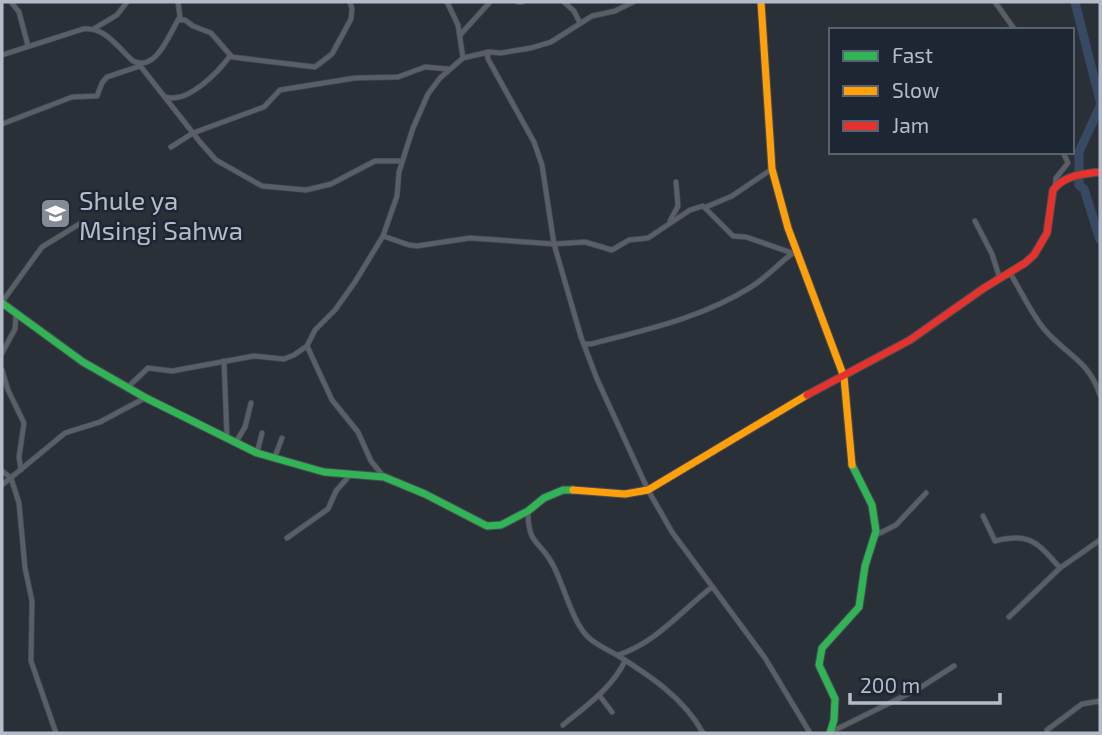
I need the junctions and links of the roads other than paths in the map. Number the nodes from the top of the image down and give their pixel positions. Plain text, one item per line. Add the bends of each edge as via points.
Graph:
1 (11, 2) edge
2 (127, 2) edge
3 (178, 2) edge
4 (350, 2) edge
5 (447, 2) edge
6 (490, 2) edge
7 (564, 2) edge
8 (633, 2) edge
9 (761, 2) edge
10 (995, 2) edge
11 (178, 20) junction
12 (580, 23) junction
13 (94, 28) junction
14 (1014, 28) edge
15 (460, 35) junction
16 (28, 46) junction
17 (486, 52) junction
18 (2, 55) edge
19 (230, 56) junction
20 (463, 58) junction
21 (139, 65) junction
22 (450, 69) junction
23 (166, 96) junction
24 (2, 124) edge
25 (193, 133) junction
26 (171, 147) dead end
27 (1064, 154) edge
28 (401, 161) junction
29 (772, 169) junction
30 (1100, 172) edge
31 (676, 182) dead end
32 (1055, 187) junction
33 (703, 206) junction
34 (975, 221) dead end
35 (670, 222) junction
36 (81, 223) dead end
37 (383, 236) junction
38 (555, 244) junction
39 (796, 254) junction
40 (1010, 273) junction
41 (1000, 279) junction
42 (2, 302) edge
43 (16, 313) junction
44 (583, 344) junction
45 (307, 346) junction
46 (2, 353) edge
47 (224, 361) junction
48 (2, 370) edge
49 (844, 377) junction
50 (128, 387) junction
51 (1100, 396) edge
52 (146, 398) junction
53 (251, 403) dead end
54 (262, 433) dead end
55 (227, 438) junction
56 (282, 438) dead end
57 (236, 442) junction
58 (257, 453) junction
59 (274, 459) junction
60 (21, 470) junction
61 (2, 471) edge
62 (350, 475) junction
63 (384, 477) junction
64 (11, 478) junction
65 (2, 485) edge
66 (648, 490) junction
67 (926, 493) dead end
68 (528, 511) junction
69 (983, 516) dead end
70 (876, 535) junction
71 (287, 538) dead end
72 (1100, 540) edge
73 (1060, 568) junction
74 (712, 587) junction
75 (1009, 617) dead end
76 (617, 656) junction
77 (625, 661) junction
78 (954, 666) dead end
79 (598, 695) junction
80 (1100, 701) edge
81 (612, 712) dead end
82 (563, 725) dead end
83 (1047, 730) dead end
84 (56, 733) edge
85 (703, 733) edge
86 (810, 733) edge
87 (830, 733) edge

1 - 16 street via 19,12
2 - 13 street via 117,15
3 - 11 street
4 - 19 street via 349,23 331,57 315,67
5 - 15 street
6 - 15 street
7 - 12 street
8 - 12 street
9 - 29 main road
10 - 14 street
11 - 19 street via 211,33
11 - 21 street via 167,44
12 - 17 street via 551,42
13 - 16 street
13 - 21 street
15 - 20 street
16 - 18 street
17 - 20 street
17 - 38 street via 538,155
19 - 23 street via 208,81 176,98
20 - 22 street
21 - 23 street
21 - 24 street via 107,77 97,96 72,97
22 - 25 street via 425,67 398,77 355,78 279,90 264,107
22 - 28 street via 428,94
23 - 25 street
25 - 26 street
25 - 28 street via 216,160 269,187 326,186 368,163
27 - 32 street via 1068,163 1055,178
28 - 37 street via 397,196
29 - 33 street via 732,196
29 - 39 main road
30 - 32 main road via 1076,176
31 - 35 street via 678,206
32 - 40 main road via 1048,233 1034,256
33 - 35 street
33 - 39 street via 733,236
34 - 41 street
35 - 38 street via 648,238 629,240 612,250 585,242
36 - 42 street via 42,247
37 - 38 street via 417,246 470,238
37 - 45 street
38 - 44 street
39 - 44 street via 718,305 656,328
39 - 49 main road
40 - 41 main road
40 - 51 street via 1043,328 1080,360
41 - 49 main road via 910,340
42 - 43 main road
43 - 46 street via 15,329
43 - 50 main road via 83,362
44 - 66 street
45 - 47 street via 284,359 254,356
45 - 63 street via 332,400 358,432
47 - 50 street via 172,371 148,368
47 - 55 street
48 - 60 street via 24,423
49 - 66 main road via 778,411
49 - 70 main road via 850,457 872,505
50 - 52 main road
52 - 55 main road
52 - 60 street via 100,422 65,433
53 - 57 street
54 - 58 street
55 - 57 main road
56 - 59 street
57 - 58 main road
58 - 59 main road
59 - 62 main road
60 - 64 street
61 - 64 street
62 - 63 main road
62 - 71 street via 328,509
63 - 68 main road via 486,526 501,525
64 - 65 street
64 - 84 street via 19,503 32,601 31,661
66 - 68 main road via 625,494 563,491
66 - 74 street
67 - 70 street via 896,525
68 - 76 street via 531,537 554,566 585,633
69 - 73 street via 995,541 1007,537 1032,540
70 - 87 main road via 865,566 859,607 822,648 819,665 835,699
72 - 73 street
73 - 75 street
74 - 76 street via 657,636
74 - 86 street via 765,658
76 - 77 street
77 - 79 street
77 - 85 street via 677,698
78 - 87 street
79 - 81 street
79 - 82 street
80 - 83 street via 1082,704

